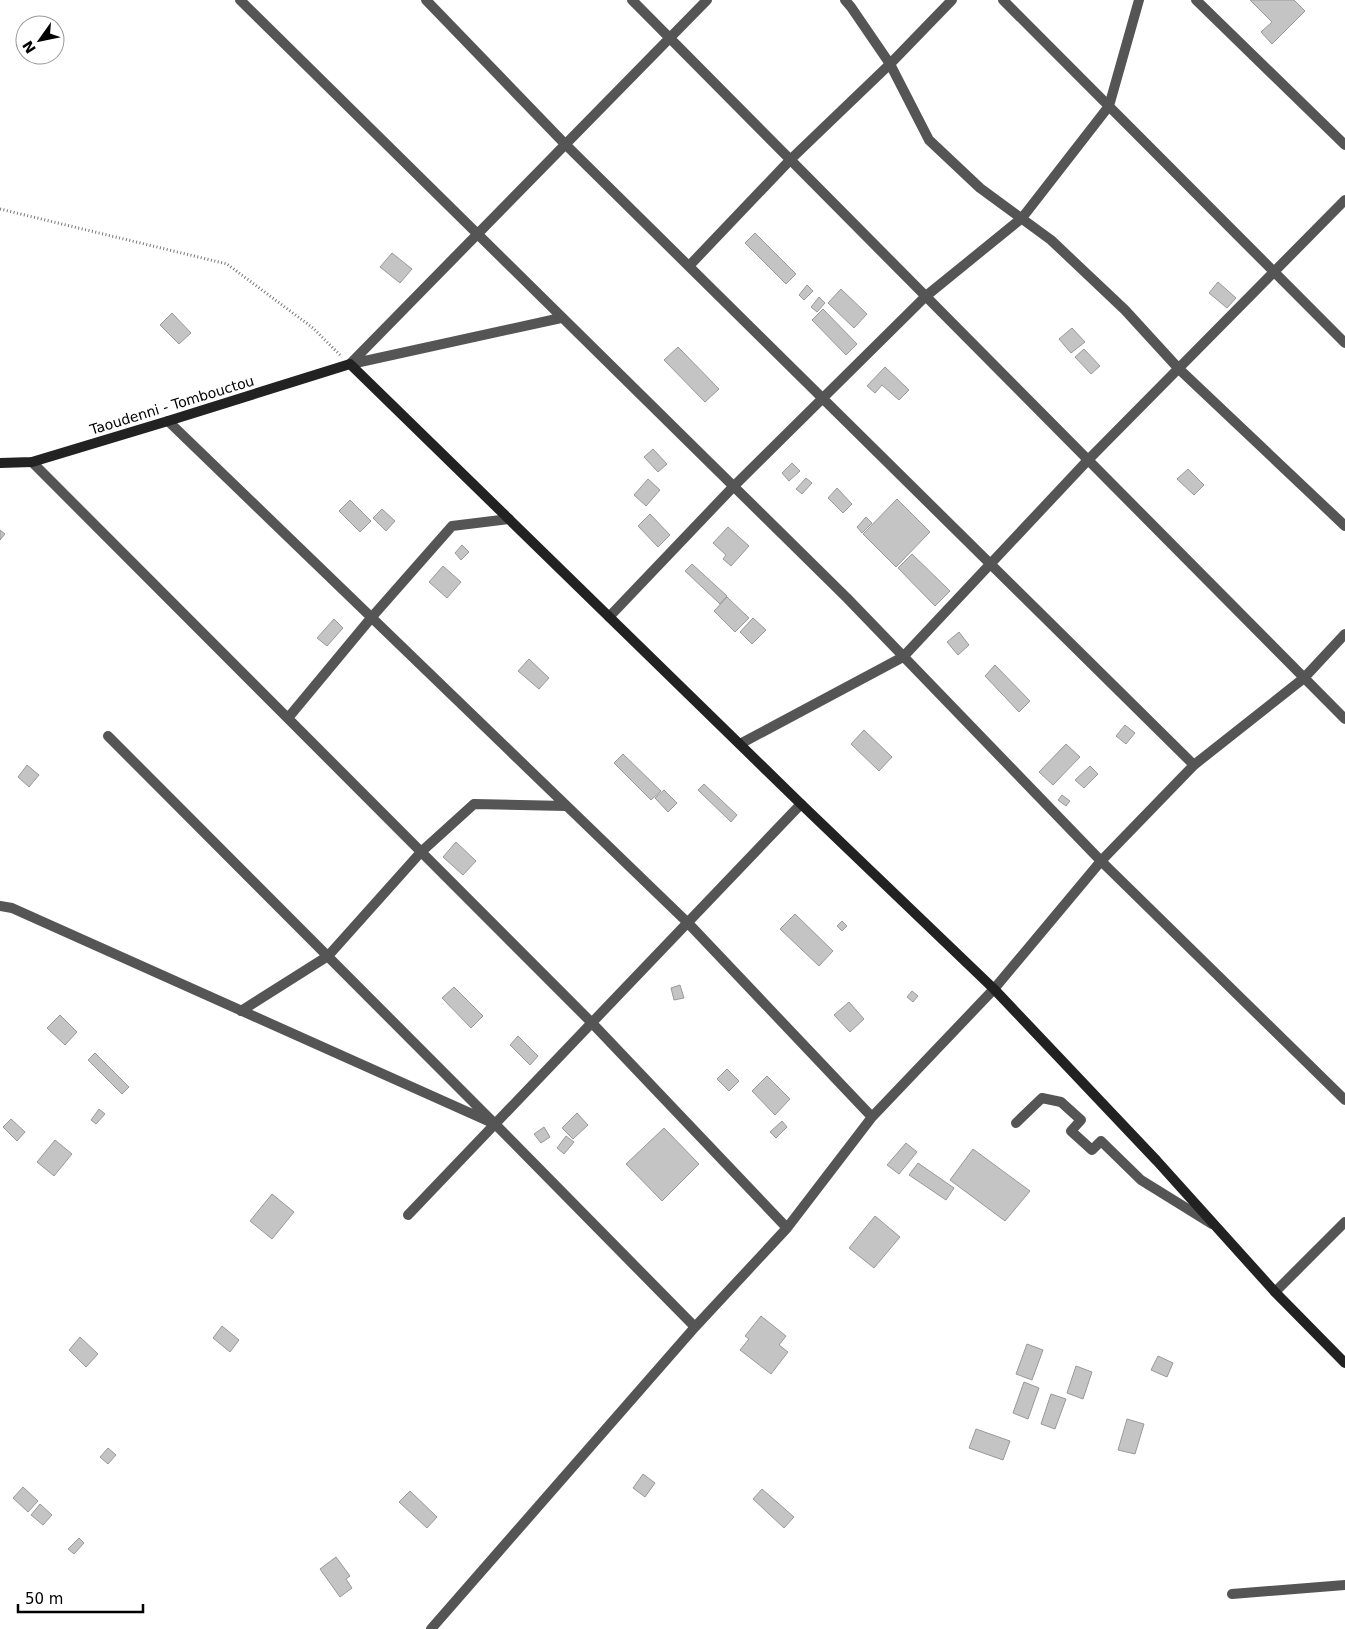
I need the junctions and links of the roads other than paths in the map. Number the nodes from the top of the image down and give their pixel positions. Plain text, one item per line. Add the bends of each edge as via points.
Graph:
1 (240, 0) edge
2 (426, 0) edge
3 (632, 0) edge
4 (707, 0) edge
5 (845, 0) edge
6 (952, 0) edge
7 (1004, 0) edge
8 (1139, 0) edge
9 (1196, 0) edge
10 (670, 38) junction
11 (890, 64) junction
12 (1109, 106) junction
13 (565, 144) junction
14 (1345, 145) edge
15 (790, 159) junction
16 (1345, 200) edge
17 (1022, 218) junction
18 (476, 235) junction
19 (688, 266) junction
20 (1274, 272) junction
21 (926, 296) junction
22 (561, 318) junction
23 (1345, 343) edge
24 (350, 364) junction
25 (1179, 369) junction
26 (822, 398) junction
27 (168, 421) junction
28 (1088, 460) junction
29 (32, 462) junction
30 (0, 463) edge
31 (733, 487) junction
32 (509, 519) junction
33 (1345, 526) edge
34 (990, 564) junction
35 (609, 617) junction
36 (372, 618) junction
37 (1345, 634) edge
38 (904, 657) junction
39 (1304, 678) junction
40 (288, 718) junction
41 (1345, 719) edge
42 (108, 736) dead end
43 (740, 744) junction
44 (1194, 765) junction
45 (802, 804) junction
46 (566, 806) junction
47 (421, 852) junction
48 (1100, 862) junction
49 (0, 906) edge
50 (688, 923) junction
51 (328, 956) junction
52 (994, 989) junction
53 (241, 1010) junction
54 (592, 1023) junction
55 (1345, 1100) edge
56 (872, 1117) junction
57 (1016, 1123) dead end
58 (495, 1124) junction
59 (408, 1215) dead end
60 (1345, 1222) edge
61 (1215, 1225) junction
62 (786, 1228) junction
63 (1275, 1292) junction
64 (695, 1327) junction
65 (1345, 1363) edge
66 (1345, 1585) edge
67 (1232, 1594) dead end
68 (431, 1629) edge

1 - 18 street
2 - 13 street
3 - 10 street
4 - 10 street
5 - 11 street
6 - 11 street
7 - 12 street
8 - 12 street
9 - 14 street
10 - 13 street
10 - 15 street
11 - 15 street
11 - 17 street via 929,140 980,188
12 - 17 street
12 - 20 street
13 - 18 street
13 - 19 street
15 - 19 street
15 - 21 street
16 - 20 street
17 - 21 street
17 - 25 street via 1051,240 1125,310
18 - 22 street
18 - 24 street
19 - 26 street
20 - 23 street
20 - 25 street
21 - 26 street
21 - 28 street
22 - 24 street
22 - 31 street
24 - 27 street, Taoudenni - Tombouctou
24 - 32 street
25 - 28 street
25 - 33 street
26 - 31 street
26 - 34 street
27 - 29 street, Taoudenni - Tombouctou
27 - 36 street
28 - 34 street
28 - 39 street
29 - 30 street, Taoudenni - Tombouctou
29 - 40 street
31 - 35 street
31 - 38 street
32 - 35 street
32 - 36 street via 452,526
34 - 38 street
34 - 44 street
35 - 43 street
36 - 40 street
36 - 46 street
37 - 39 street
38 - 43 street
38 - 48 street
39 - 41 street
39 - 44 street
40 - 47 street
42 - 51 street
43 - 45 street
44 - 48 street
45 - 50 street
45 - 52 street
46 - 47 street via 474,804
46 - 50 street
47 - 51 street
47 - 54 street
48 - 52 street
48 - 55 street
49 - 53 street via 12,908
50 - 54 street
50 - 56 street
51 - 53 street
51 - 58 street
52 - 56 street
52 - 61 street
53 - 58 street
54 - 58 street
54 - 62 street
56 - 62 street
57 - 61 street via 1042,1098 1061,1102 1081,1120 1071,1131 1092,1150 1102,1141 1141,1180
58 - 59 street
58 - 64 street
60 - 63 street
61 - 63 street
62 - 64 street
63 - 65 street
64 - 68 street
66 - 67 street

